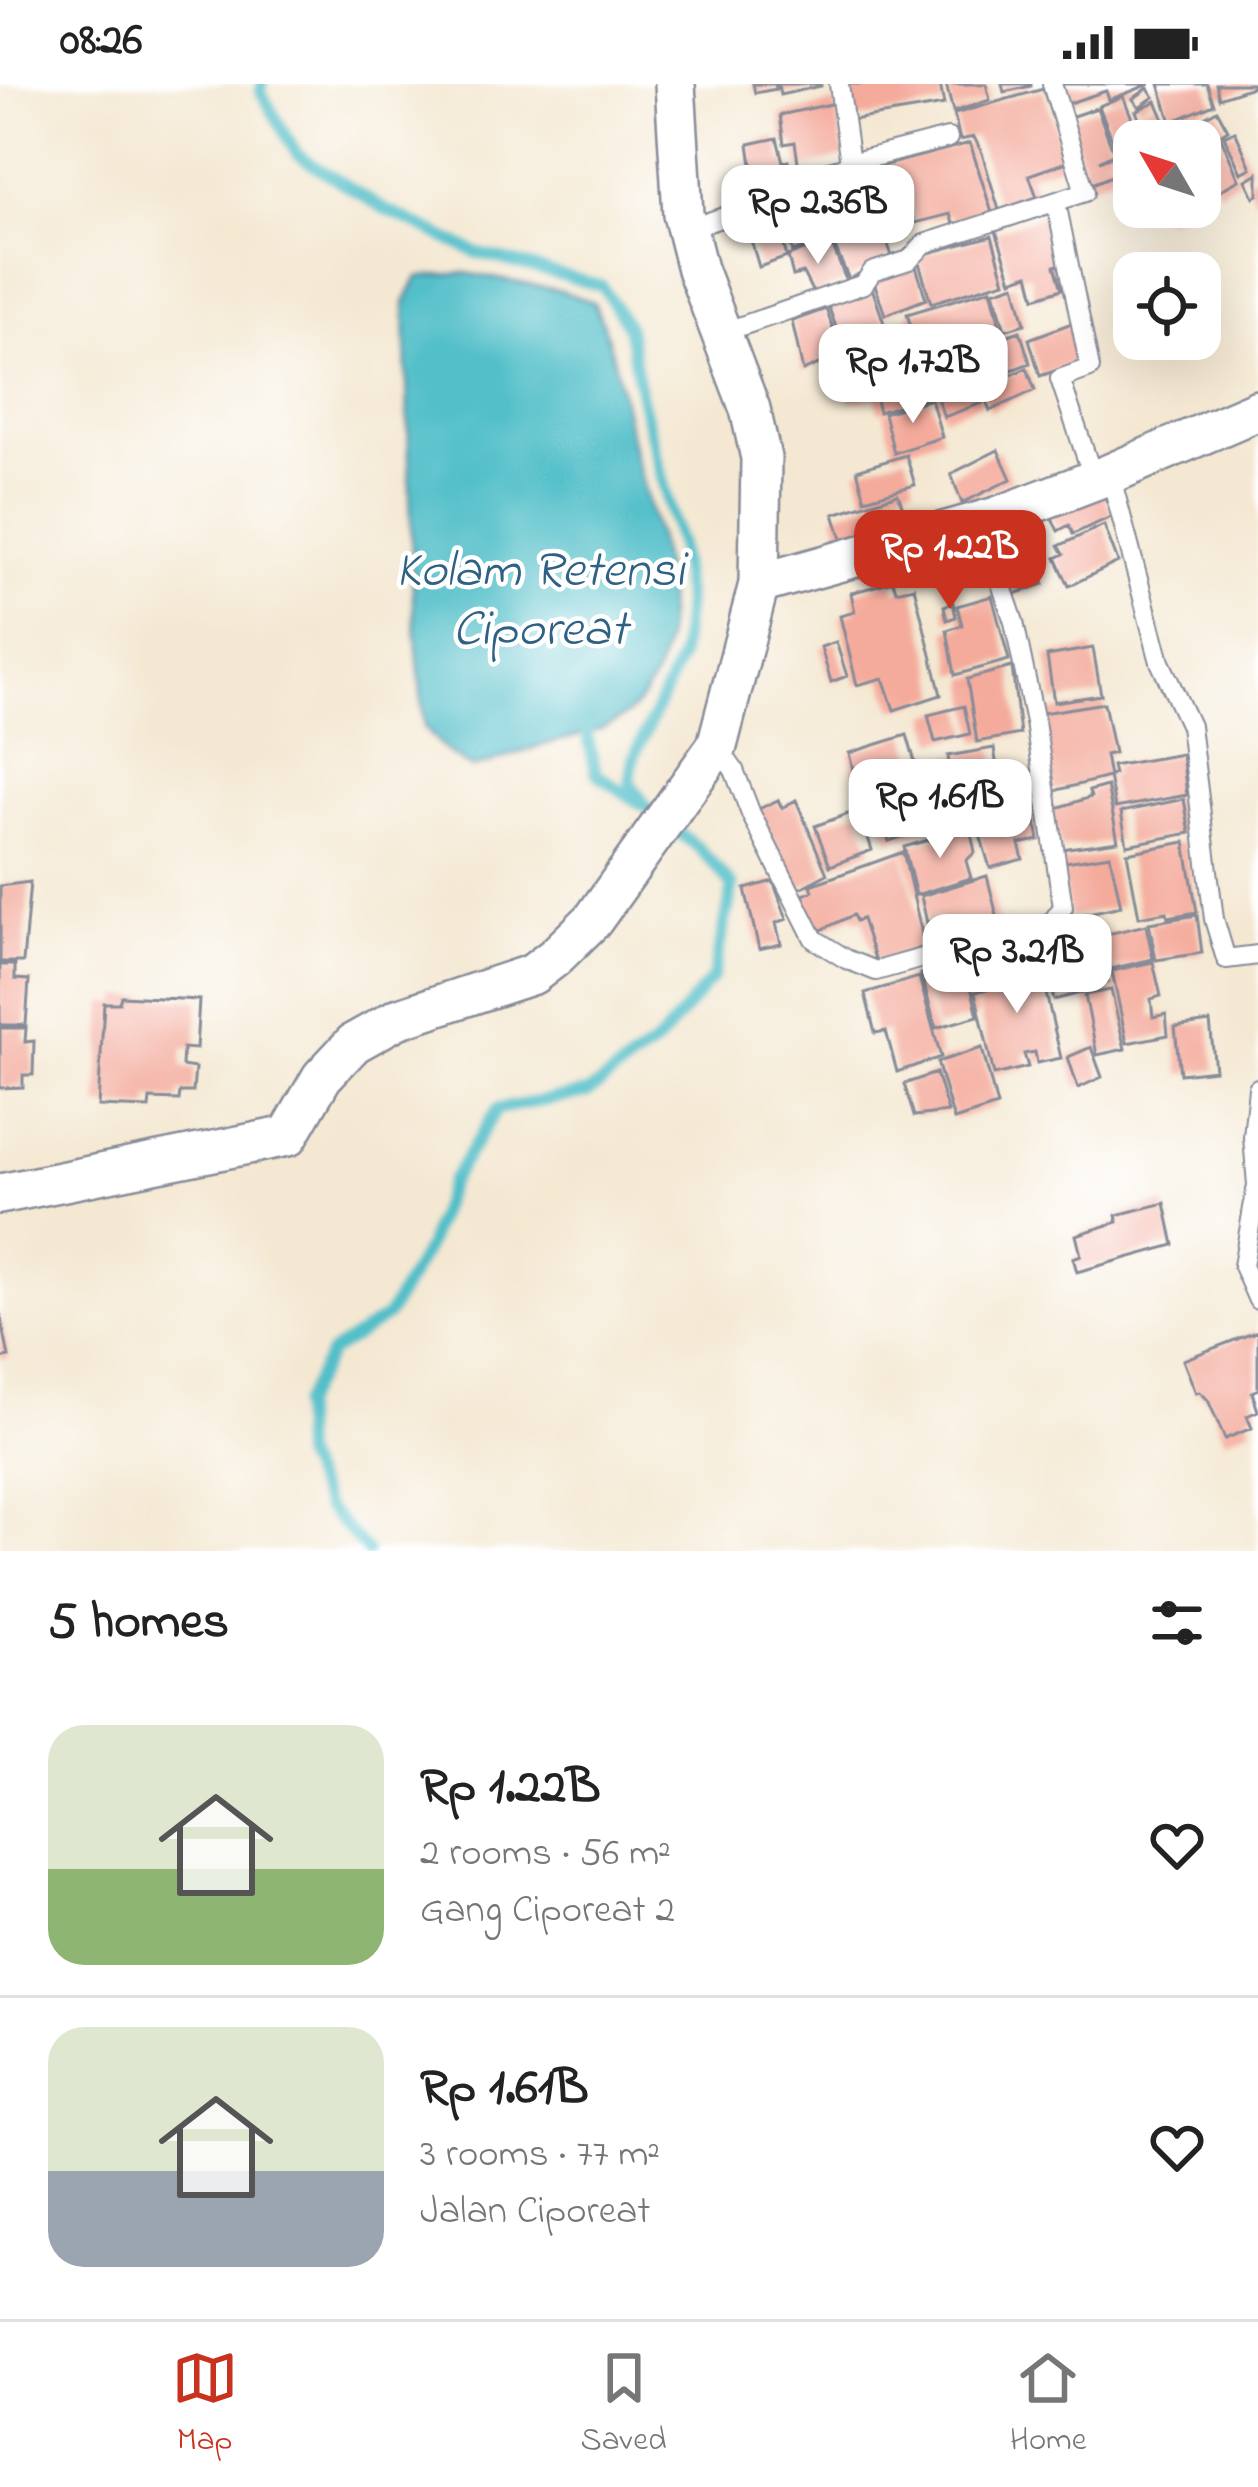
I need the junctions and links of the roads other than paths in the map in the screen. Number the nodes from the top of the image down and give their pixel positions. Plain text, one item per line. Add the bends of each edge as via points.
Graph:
1 (675, 84) edge
2 (839, 84) edge
3 (1052, 84) edge
4 (948, 138) dead end
5 (850, 163) junction
6 (1056, 202) junction
7 (687, 229) junction
8 (722, 334) junction
9 (1258, 410) edge
10 (1102, 477) junction
11 (980, 521) junction
12 (759, 584) junction
13 (717, 746) junction
14 (1258, 956) edge
15 (1258, 1088) edge
16 (0, 1193) edge
17 (1258, 1300) edge

1 - 7 street
2 - 5 lane
3 - 6 lane via 1085,192
4 - 5 lane
5 - 7 lane via 782,198
6 - 8 lane via 923,244 864,284
6 - 10 lane via 1090,368 1060,380
7 - 8 street
8 - 12 street via 761,458
9 - 10 street
10 - 11 street
10 - 14 lane via 1160,662 1190,726 1226,959
11 - 12 street
11 - 13 lane via 1014,622 1035,722 1061,915 876,971 846,958 814,939
12 - 13 street
13 - 16 street via 593,920 555,957 512,983 397,1019 354,1043 281,1140
15 - 17 lane via 1257,1186 1243,1266

